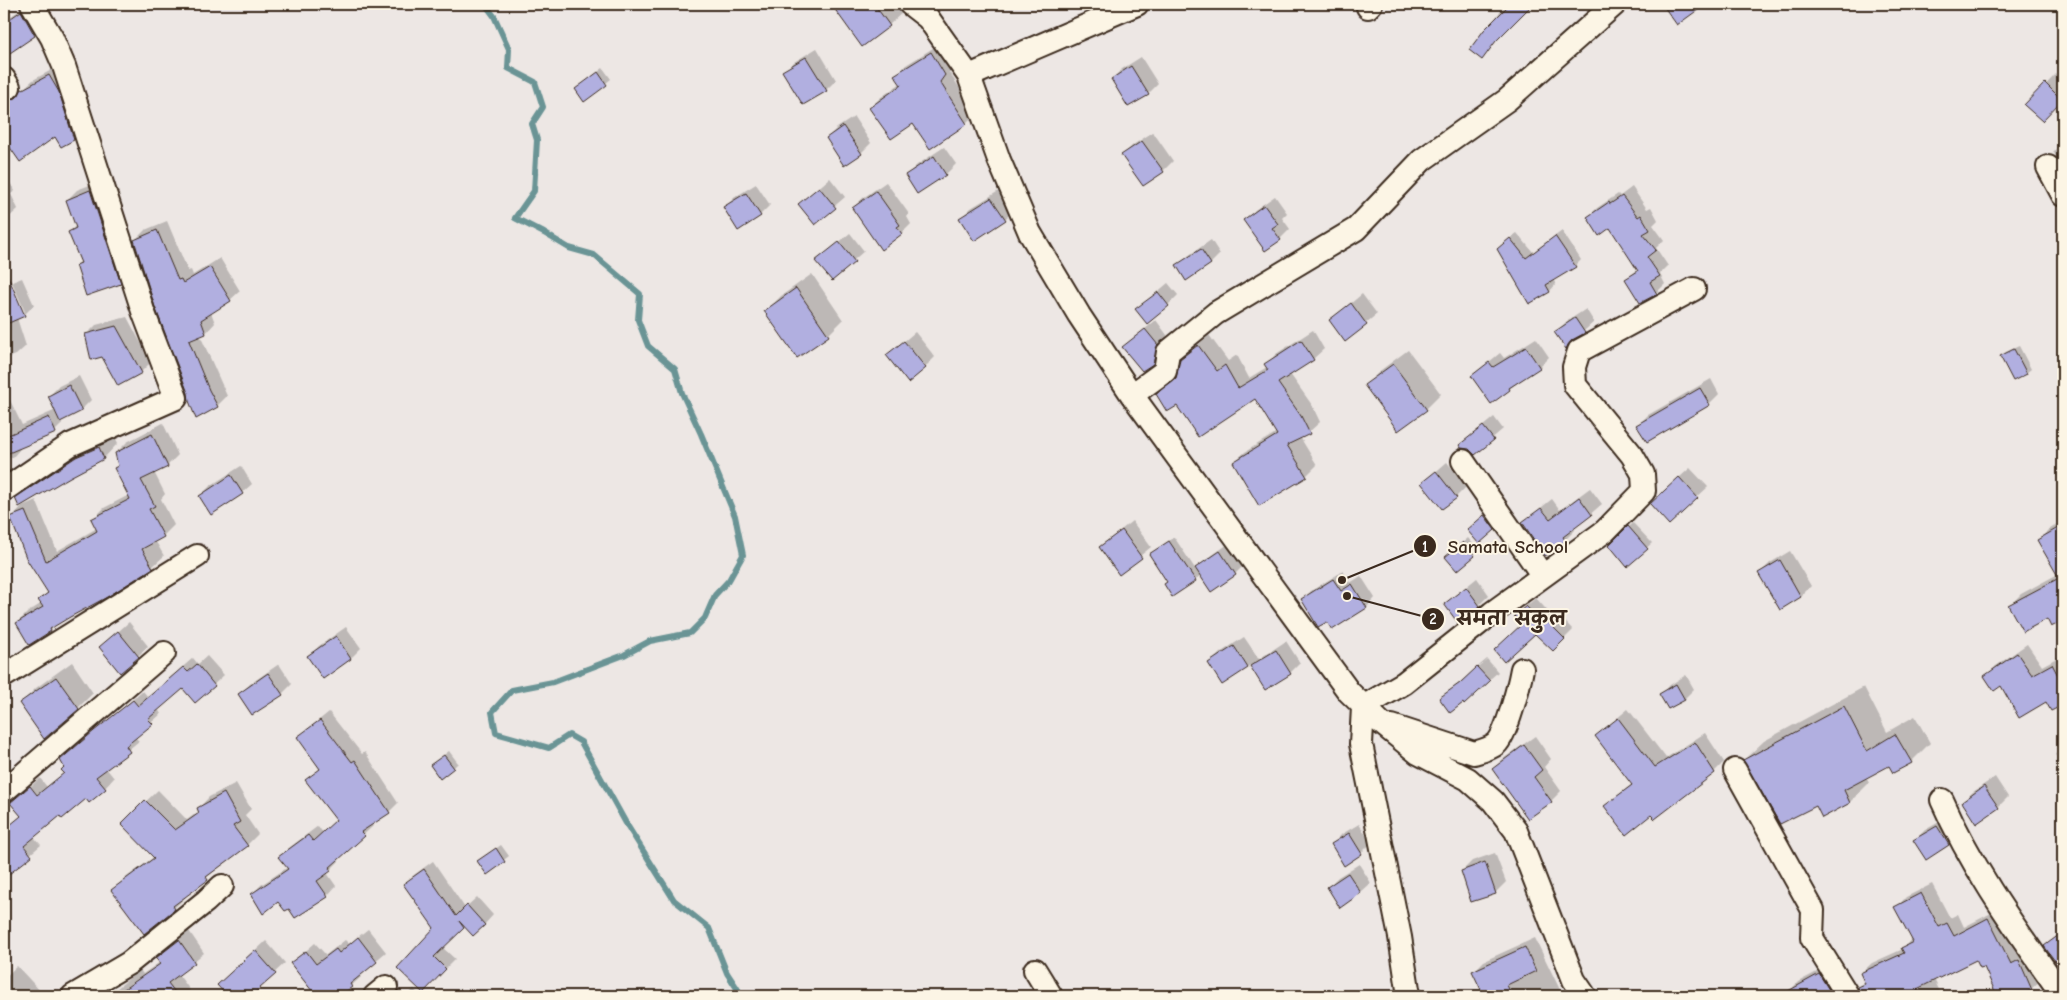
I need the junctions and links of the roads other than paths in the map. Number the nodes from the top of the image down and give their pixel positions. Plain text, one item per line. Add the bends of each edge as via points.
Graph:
1 (32, 4) edge
2 (910, 4) edge
3 (1137, 4) edge
4 (1615, 4) edge
5 (969, 76) junction
6 (2048, 167) dead end
7 (2063, 196) edge
8 (1694, 289) dead end
9 (1132, 396) junction
10 (1462, 461) dead end
11 (4, 490) edge
12 (197, 556) dead end
13 (1543, 576) junction
14 (164, 653) dead end
15 (1522, 669) dead end
16 (4, 676) edge
17 (1363, 707) junction
18 (1380, 722) junction
19 (1735, 770) dead end
20 (4, 791) edge
21 (1942, 800) dead end
22 (222, 886) dead end
23 (1035, 970) dead end
24 (72, 996) edge
25 (1051, 996) edge
26 (1409, 996) edge
27 (1584, 996) edge
28 (1848, 996) edge
29 (2063, 996) edge

1 - 11 street via 64,66 143,312 176,398 70,445
2 - 5 street via 928,18
3 - 5 street
4 - 9 street via 1507,100 1422,160 1356,229 1216,313 1168,352 1165,371
5 - 9 street via 1030,233
6 - 7 street
8 - 13 street via 1579,351 1574,367 1575,386 1632,455 1643,474 1644,491 1605,531
9 - 17 street via 1321,655
10 - 13 street
12 - 16 street
13 - 17 street via 1404,682
14 - 20 street
15 - 18 street via 1514,705 1497,743 1485,750 1474,753
17 - 18 street
17 - 26 street via 1361,744
18 - 27 street via 1418,753 1481,789 1516,831 1574,980
19 - 28 street via 1813,910 1812,938
21 - 29 street via 1955,830 1998,903
22 - 24 street via 129,963
23 - 25 street

